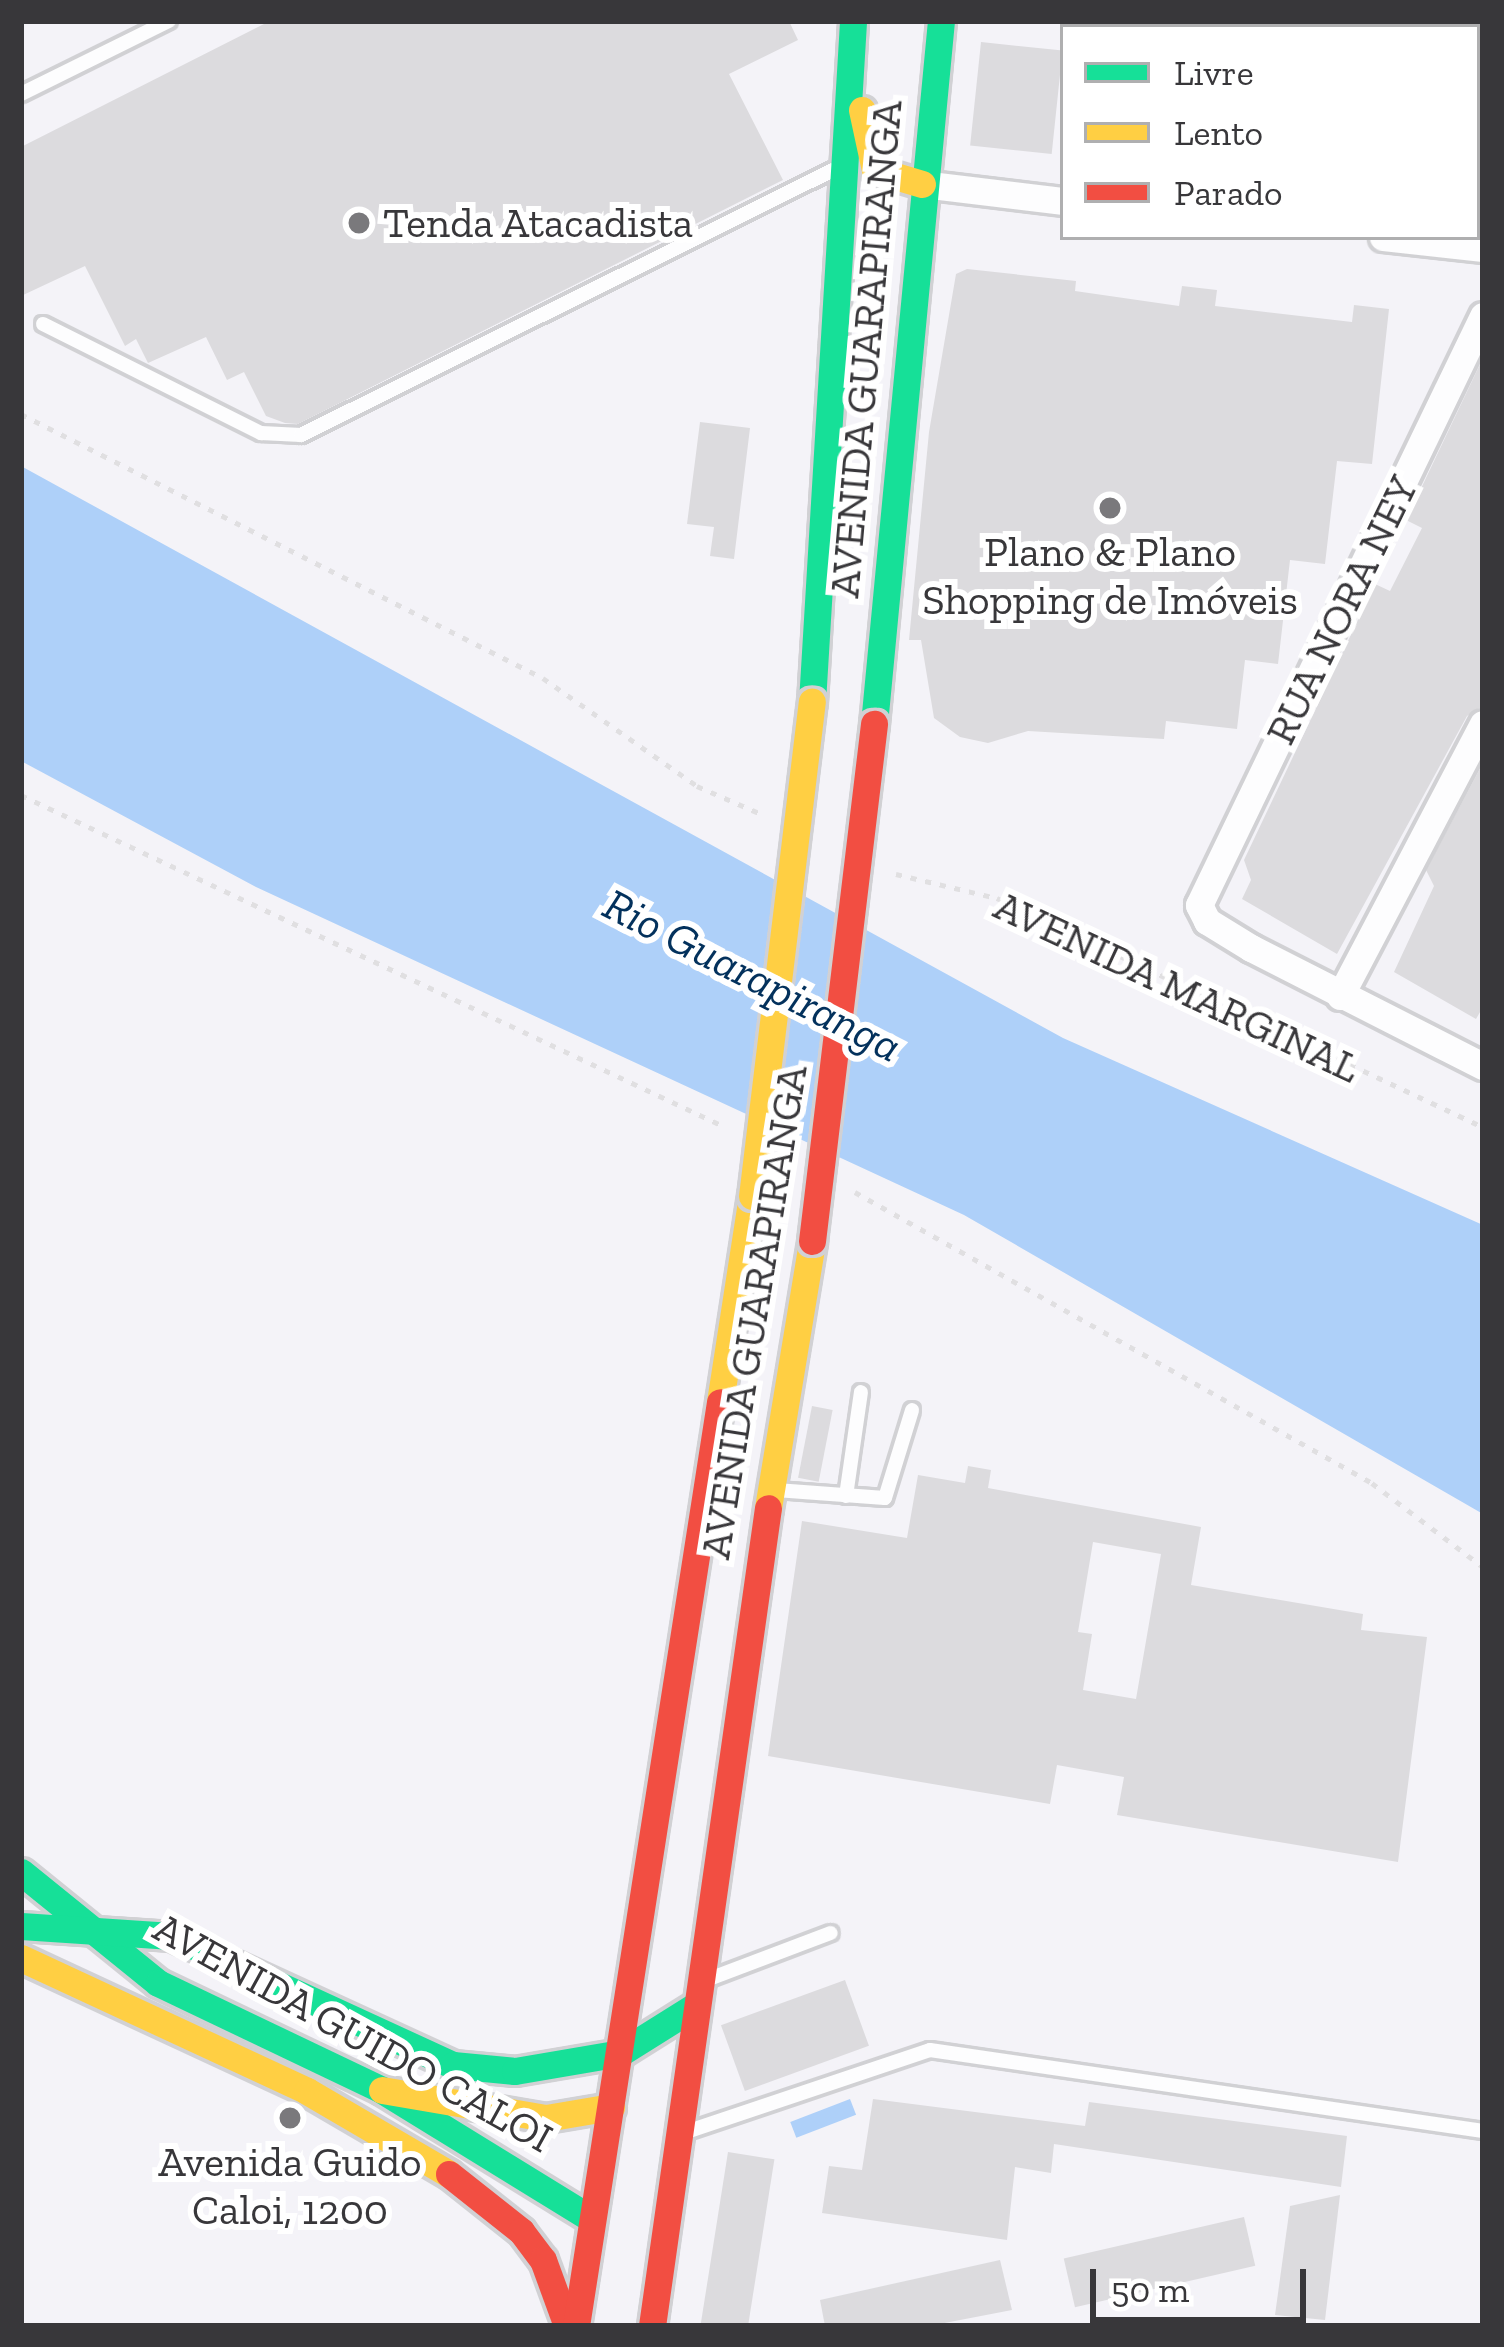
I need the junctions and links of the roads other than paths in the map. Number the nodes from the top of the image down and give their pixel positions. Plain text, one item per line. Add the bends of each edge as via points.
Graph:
1 (169, 21) edge
2 (853, 21) edge
3 (941, 21) edge
4 (850, 61) junction
5 (21, 94) edge
6 (843, 165) junction
7 (922, 184) junction
8 (1060, 201) edge
9 (1411, 240) edge
10 (1483, 248) edge
11 (1483, 316) edge
12 (43, 324) dead end
13 (1483, 724) edge
14 (1340, 996) junction
15 (1483, 1066) edge
16 (861, 1392) dead end
17 (912, 1410) dead end
18 (771, 1490) junction
19 (846, 1496) junction
20 (25, 1878) edge
21 (21, 1926) edge
22 (98, 1929) junction
23 (831, 1933) dead end
24 (21, 1958) edge
25 (697, 1995) junction
26 (620, 2054) junction
27 (382, 2090) junction
28 (611, 2107) junction
29 (1483, 2131) edge
30 (678, 2135) junction
31 (592, 2219) junction
32 (656, 2294) junction
33 (567, 2326) edge
34 (576, 2326) edge
35 (652, 2326) edge

1 - 5 lane
2 - 4 main road, AVENIDA GUARAPIRANGA
3 - 7 main road, AVENIDA GUARAPIRANGA
4 - 6 main road, AVENIDA GUARAPIRANGA
4 - 7 main road via 875,170
6 - 12 lane via 301,435 261,433
6 - 26 main road, AVENIDA GUARAPIRANGA, bridge via 812,702 752,1196
7 - 8 street
7 - 18 main road, AVENIDA GUARAPIRANGA, bridge via 874,724 812,1240
9 - 10 street
11 - 14 street, RUA NORA NEY via 1199,904 1208,921
13 - 14 street
14 - 15 street
16 - 19 lane
17 - 19 lane via 885,1498
18 - 19 lane
18 - 25 main road, AVENIDA GUARAPIRANGA
20 - 22 main road, AVENIDA GUIDO CALOI
21 - 22 main road
22 - 26 main road via 172,1936 453,2065 515,2071
22 - 27 main road, AVENIDA GUIDO CALOI via 158,1983
23 - 25 lane
24 - 33 main road, AVENIDA GUIDO CALOI via 307,2091 426,2156 520,2231 542,2260
25 - 26 main road
25 - 30 main road, AVENIDA GUARAPIRANGA
26 - 28 main road, AVENIDA GUARAPIRANGA
27 - 28 main road via 530,2117
27 - 31 main road, AVENIDA GUIDO CALOI
28 - 31 main road, AVENIDA GUARAPIRANGA
29 - 30 lane via 930,2050
30 - 32 main road, AVENIDA GUARAPIRANGA
31 - 32 main road, AVENIDA GUIDO CALOI
31 - 34 main road, AVENIDA GUARAPIRANGA
32 - 35 main road, AVENIDA GUARAPIRANGA

